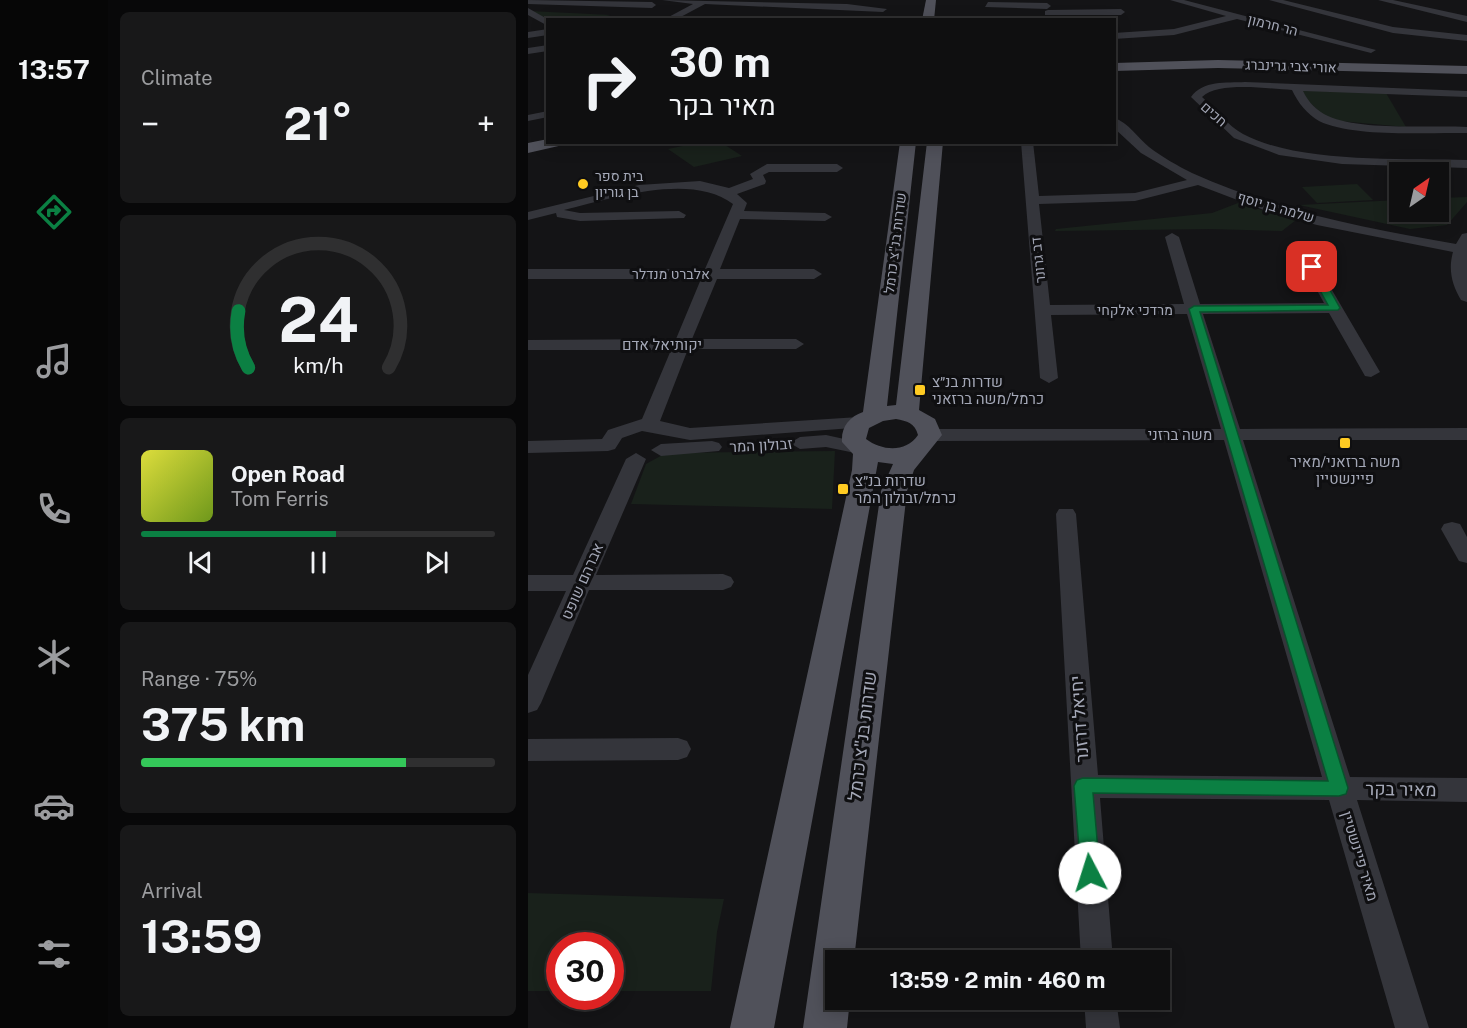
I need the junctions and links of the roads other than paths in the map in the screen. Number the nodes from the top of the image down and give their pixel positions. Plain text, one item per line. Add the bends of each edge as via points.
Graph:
1 (664, 0) edge
2 (931, 0) edge
3 (1174, 0) edge
4 (1273, 0) edge
5 (1382, 0) edge
6 (706, 1) edge
7 (778, 2) edge
8 (652, 5) junction
9 (848, 5) edge
10 (884, 5) edge
11 (988, 5) dead end
12 (528, 8) edge
13 (1047, 10) edge
14 (1121, 12) dead end
15 (565, 13) dead end
16 (629, 14) dead end
17 (758, 16) dead end
18 (1236, 16) junction
19 (671, 18) edge
20 (833, 18) edge
21 (928, 18) edge
22 (1467, 20) edge
23 (546, 30) edge
24 (546, 31) edge
25 (528, 35) edge
26 (1116, 36) edge
27 (1467, 38) edge
28 (546, 48) edge
29 (1371, 50) dead end
30 (528, 51) edge
31 (1116, 60) edge
32 (1467, 64) edge
33 (1116, 67) edge
34 (1467, 70) edge
35 (1296, 87) junction
36 (1467, 94) edge
37 (546, 102) edge
38 (528, 106) edge
39 (538, 116) edge
40 (1116, 123) edge
41 (1467, 130) edge
42 (546, 136) edge
43 (528, 140) edge
44 (548, 144) edge
45 (908, 144) edge
46 (935, 144) edge
47 (1027, 144) edge
48 (528, 148) edge
49 (1467, 164) edge
50 (837, 168) dead end
51 (1196, 182) junction
52 (729, 193) junction
53 (1033, 200) junction
54 (553, 210) junction
55 (678, 215) dead end
56 (737, 215) junction
57 (528, 216) edge
58 (825, 216) dead end
59 (1172, 237) dead end
60 (1463, 243) edge
61 (1300, 247) dead end
62 (814, 273) dead end
63 (528, 274) edge
64 (712, 274) junction
65 (1467, 297) edge
66 (1335, 308) junction
67 (1194, 309) junction
68 (1043, 310) junction
69 (682, 344) junction
70 (796, 344) dead end
71 (528, 345) edge
72 (1371, 372) dead end
73 (1049, 378) dead end
74 (907, 414) junction
75 (657, 427) junction
76 (1232, 434) junction
77 (1467, 434) edge
78 (865, 435) junction
79 (923, 442) junction
80 (608, 445) junction
81 (528, 447) edge
82 (661, 450) junction
83 (636, 459) junction
84 (1066, 514) dead end
85 (1452, 529) dead end
86 (1467, 556) edge
87 (723, 582) dead end
88 (528, 583) edge
89 (581, 583) junction
90 (528, 703) edge
91 (678, 749) dead end
92 (528, 750) edge
93 (1083, 786) junction
94 (1339, 788) junction
95 (1467, 790) edge
96 (1096, 950) edge
97 (1101, 1010) edge
98 (752, 1028) edge
99 (825, 1028) edge
100 (1103, 1028) edge
101 (1412, 1028) edge

1 - 6 street
1 - 8 street
2 - 21 main road
3 - 18 street, הר חרמון
4 - 27 street via 1393,30
5 - 22 street
6 - 7 street
6 - 19 street
7 - 9 street
7 - 17 street
8 - 12 street via 545,2
8 - 16 street
9 - 10 street
9 - 20 street
11 - 13 street
12 - 15 street
12 - 23 street
13 - 14 street
18 - 26 street via 1174,32
18 - 29 street, הר חרמון
24 - 25 street
28 - 30 street
31 - 32 main road, אורי צבי גרינברג via 1218,58
33 - 34 main road, אורי צבי גרינברג via 1218,64
35 - 36 street, חכים
35 - 41 street via 1302,101 1328,120
35 - 49 street, חכים via 1218,86 1201,90 1196,96 1238,136 1283,152 1342,160
37 - 38 street
38 - 39 street
40 - 51 street, שלמה בן יוסף via 1160,162
42 - 43 main road
44 - 48 main road
45 - 78 main road, שדרות בנ"צ כרמל
46 - 74 main road, שדרות בנ"צ כרמל
47 - 53 street, דב גרונר
50 - 52 street via 767,168 756,174 760,181
51 - 53 street via 1135,197
51 - 60 street, שלמה בן יוסף via 1328,222
52 - 54 street via 711,186 663,186
52 - 56 street via 740,203
53 - 68 street, דב גרונר
54 - 55 street via 580,217
54 - 57 street
56 - 58 street
56 - 64 street
59 - 67 street, מאיר פיינשטיין
60 - 65 street via 1455,267
61 - 66 street
62 - 64 street, אלברט מנדלר
63 - 64 street, אלברט מנדלר
64 - 69 street
66 - 67 street, מרדכי אלקחי
66 - 72 street
67 - 68 street, מרדכי אלקחי
67 - 76 street, מאיר פיינשטיין
68 - 73 street, דב גרונר
69 - 70 street, יקותיאל אדם
69 - 71 street, יקותיאל אדם
69 - 75 street
74 - 78 main road
74 - 79 main road via 925,422
75 - 78 street, זבולון המר via 690,434
75 - 80 street via 622,430
75 - 82 street via 669,439
76 - 77 street, משה ברזני
76 - 79 street, משה ברזני
76 - 94 street, מאיר פיינשטיין
78 - 79 main road via 897,456
78 - 82 street, זבולון המר via 826,441
78 - 98 main road, שדרות בנ"צ כרמל via 862,481
79 - 99 main road, שדרות בנ"צ כרמל via 902,469 894,491
80 - 81 street
80 - 83 street via 618,457
82 - 83 street, זבולון המר
83 - 89 street, אברהם שופט
84 - 93 street, יחיאל דרזנר
85 - 86 street
87 - 89 street
88 - 89 street
89 - 90 street, אברהם שופט
91 - 92 street
93 - 94 street, מאיר בקר
93 - 96 street, יחיאל דרזנר
94 - 95 street, מאיר בקר
94 - 101 street, מאיר פיינשטיין
97 - 100 street

